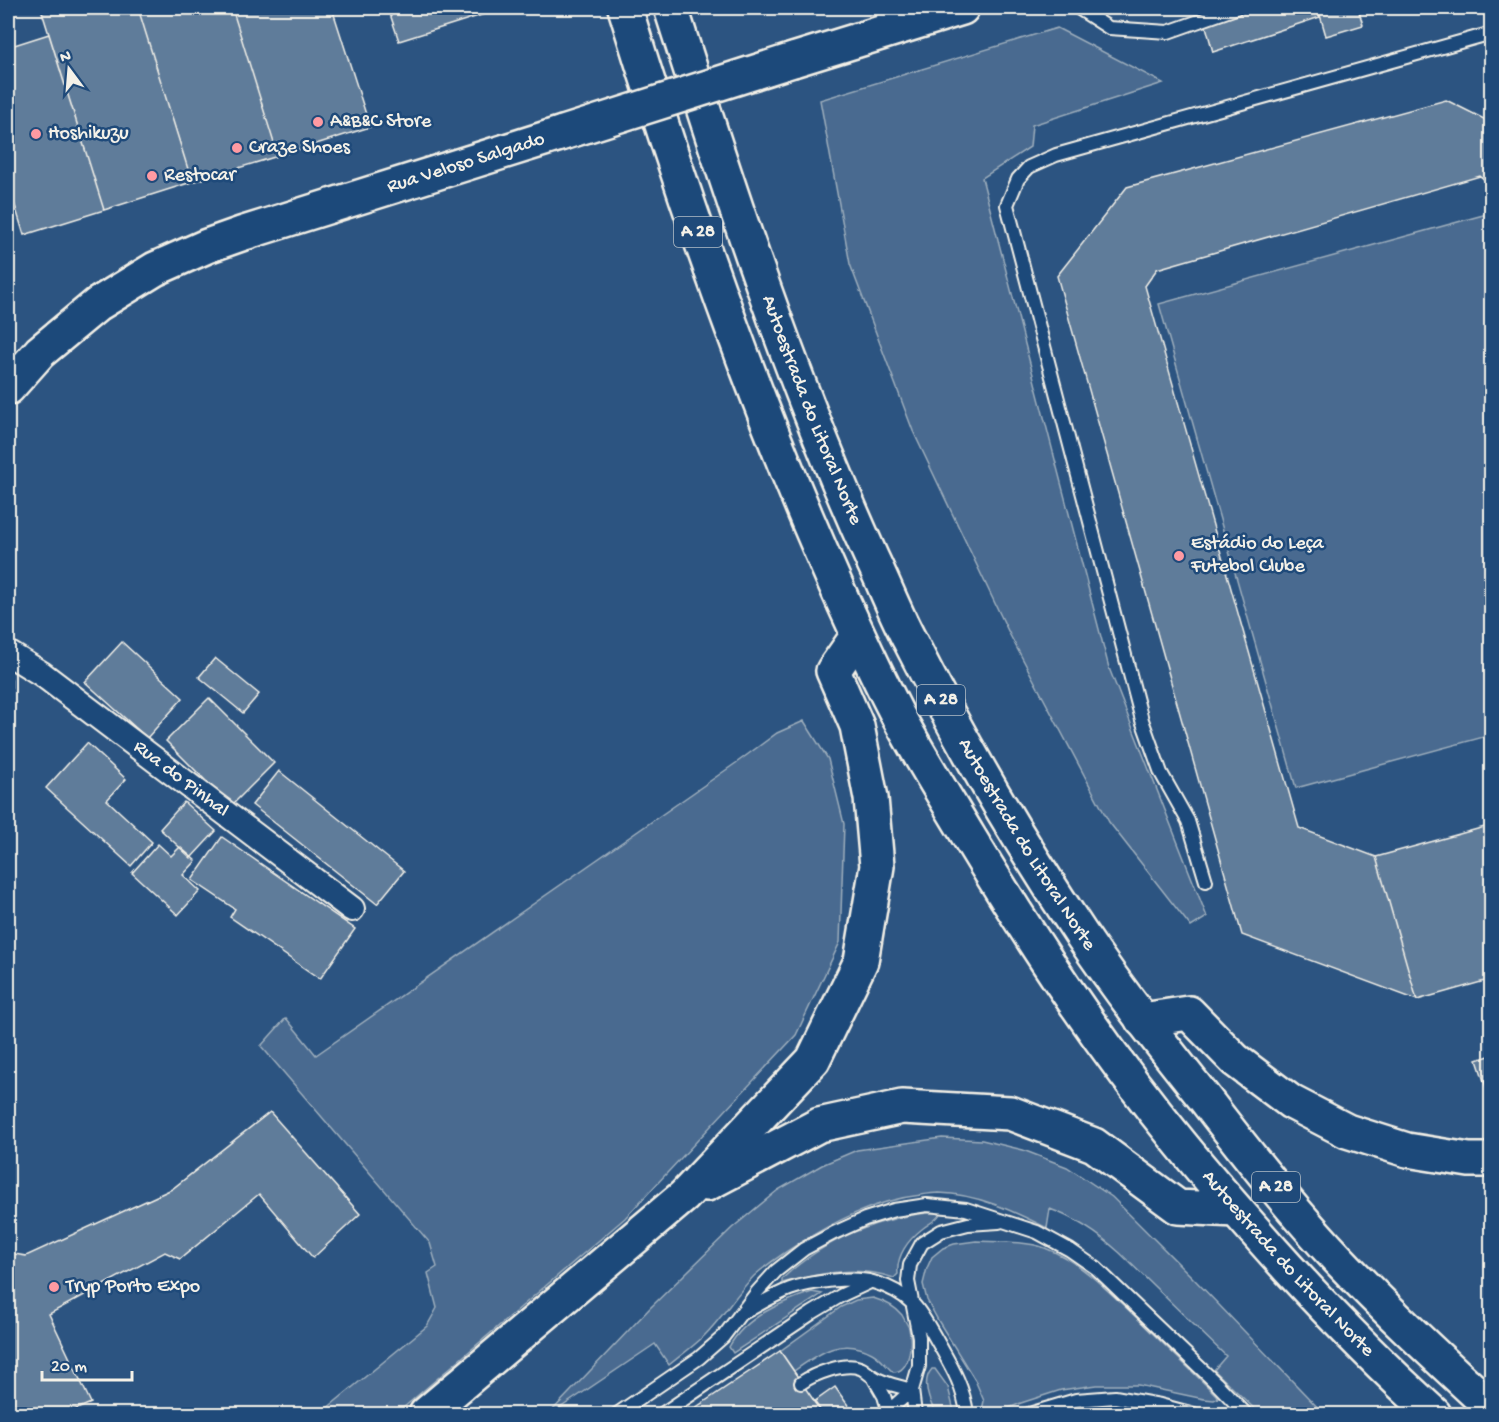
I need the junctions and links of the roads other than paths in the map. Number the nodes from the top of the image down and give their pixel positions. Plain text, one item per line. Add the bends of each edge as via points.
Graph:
1 (625, 8) edge
2 (671, 8) edge
3 (962, 8) edge
4 (1078, 8) edge
5 (1236, 8) edge
6 (889, 19) edge
7 (1491, 33) edge
8 (8, 388) edge
9 (858, 634) junction
10 (8, 653) edge
11 (1206, 881) dead end
12 (352, 909) dead end
13 (1142, 1020) junction
14 (1491, 1160) edge
15 (684, 1196) junction
16 (1236, 1210) junction
17 (1006, 1222) junction
18 (871, 1281) junction
19 (914, 1304) junction
20 (741, 1314) junction
21 (873, 1377) junction
22 (801, 1383) dead end
23 (912, 1389) junction
24 (1491, 1408) edge
25 (887, 1413) edge
26 (426, 1414) edge
27 (617, 1414) edge
28 (662, 1414) edge
29 (915, 1414) edge
30 (967, 1414) edge
31 (1029, 1414) edge
32 (1194, 1414) edge
33 (1246, 1414) edge
34 (1434, 1414) edge

1 - 9 main road, Autoestrada do Litoral Norte / A 28 via 719,293 780,453
2 - 13 main road, Autoestrada do Litoral Norte / A 28 via 740,222 788,354 851,512 909,639 1024,847
3 - 6 main road, Rua Veloso Salgado
4 - 5 lane via 1109,28 1168,32
6 - 8 main road, Rua Veloso Salgado, bridge via 793,60 207,246 155,269 98,304 40,352
7 - 11 lane via 1056,155 1029,167 1018,179 1007,205 1142,720 1161,772 1188,821
9 - 15 main road via 833,670 857,726 871,798 877,866 861,961 813,1060
9 - 16 main road, Autoestrada do Litoral Norte / A 28 via 946,799 1063,985 1171,1132
10 - 12 street, Rua do Pinhal via 42,674
13 - 14 main road via 1189,1013 1235,1060 1291,1101 1347,1131 1407,1150
13 - 24 main road, Autoestrada do Litoral Norte / A 28 via 1259,1169 1337,1257
15 - 16 main road via 819,1125 902,1107 1010,1113 1094,1145 1178,1207
15 - 26 main road
16 - 34 main road, Autoestrada do Litoral Norte / A 28 via 1321,1304
17 - 19 lane via 968,1224 941,1231 922,1244 910,1264 908,1281
17 - 20 lane via 966,1209 927,1205 865,1220 834,1233 776,1270
17 - 33 lane via 1045,1237 1096,1268
18 - 19 lane via 895,1290
18 - 20 lane via 822,1282 792,1288
18 - 28 lane via 812,1313
19 - 23 lane via 919,1366
19 - 30 lane via 959,1382
20 - 27 lane via 699,1358
21 - 22 lane via 860,1368 845,1367
21 - 23 lane
21 - 25 lane via 884,1396
23 - 25 lane
23 - 29 lane
31 - 32 lane via 1076,1400 1115,1397

